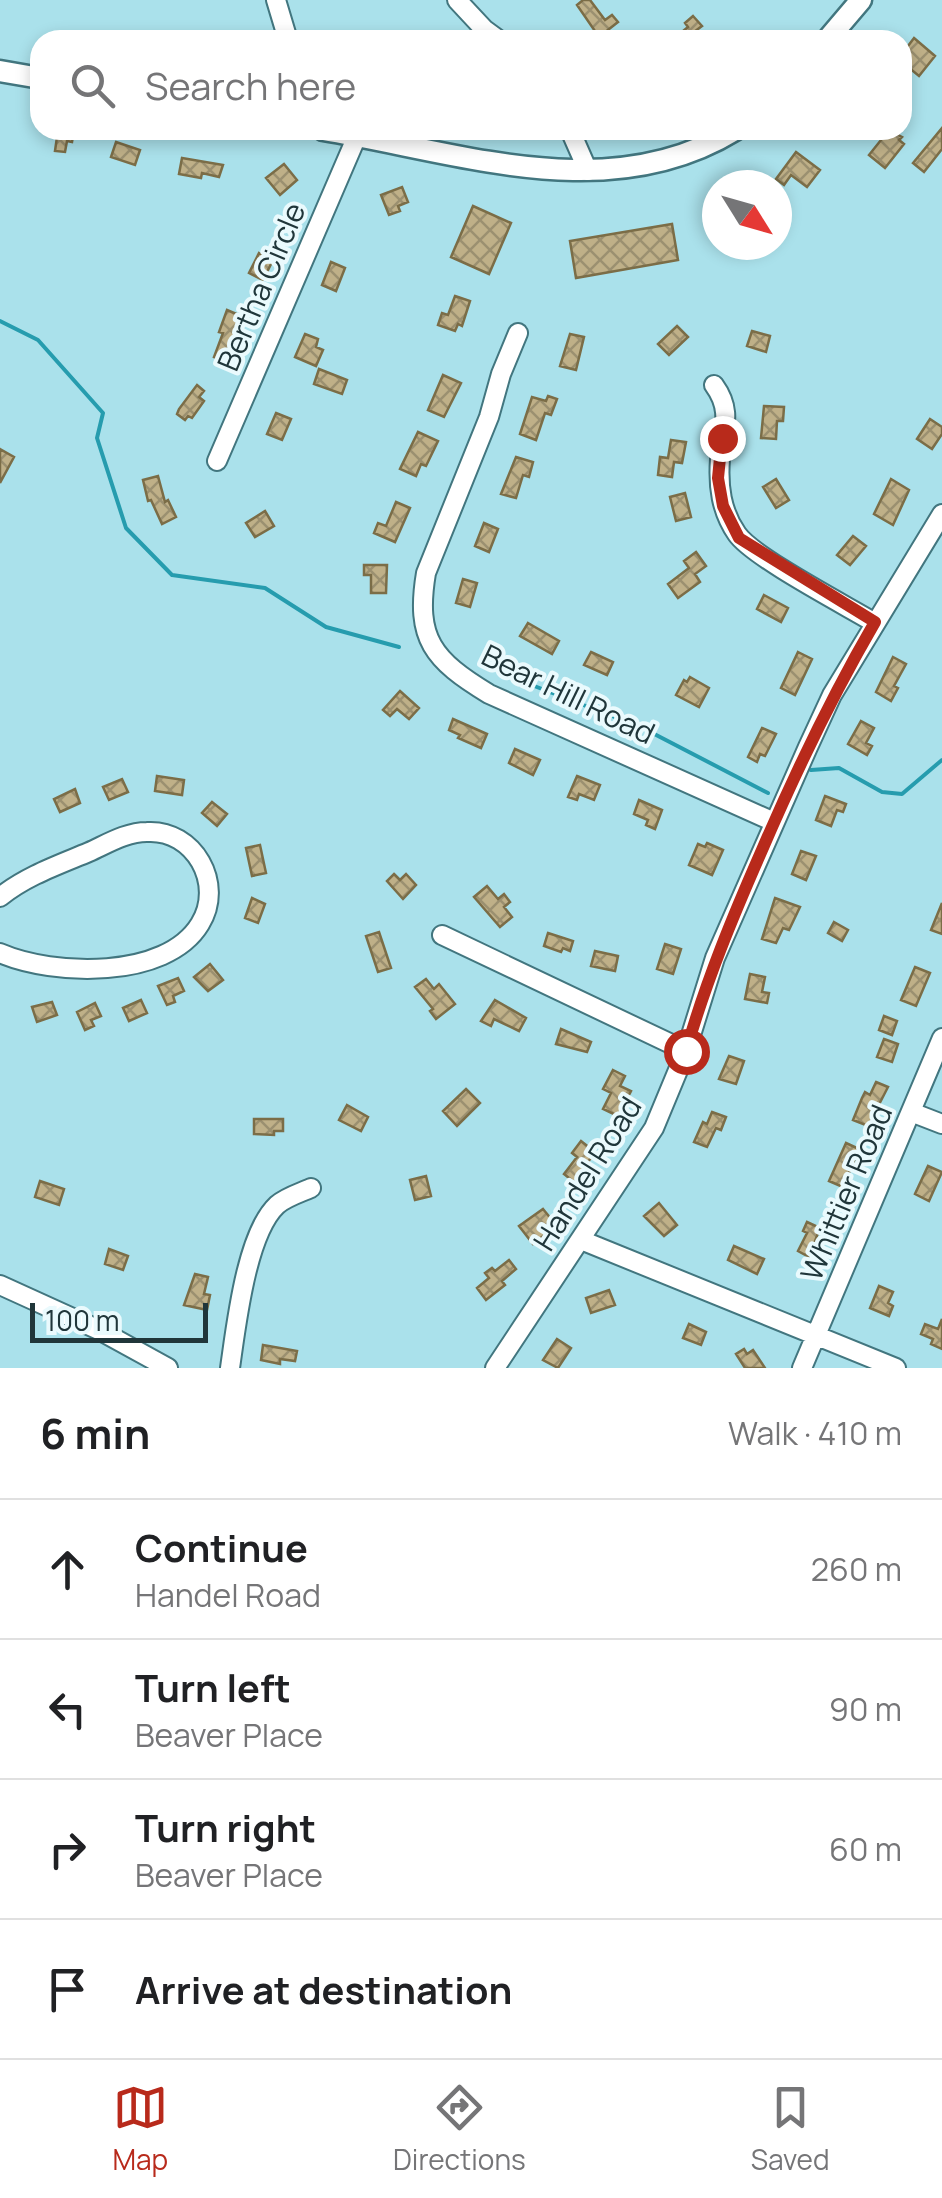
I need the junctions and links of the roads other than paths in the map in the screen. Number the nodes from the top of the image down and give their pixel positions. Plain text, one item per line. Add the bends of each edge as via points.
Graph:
1 (276, 0) edge
2 (457, 0) edge
3 (860, 0) edge
4 (285, 30) edge
5 (486, 30) edge
6 (835, 30) edge
7 (0, 71) edge
8 (30, 76) edge
9 (356, 140) edge
10 (380, 140) edge
11 (574, 140) edge
12 (717, 140) edge
13 (588, 172) junction
14 (518, 333) dead end
15 (714, 385) dead end
16 (216, 461) dead end
17 (942, 514) edge
18 (875, 622) junction
19 (774, 822) junction
20 (0, 897) edge
21 (442, 935) dead end
22 (0, 953) edge
23 (942, 1038) edge
24 (686, 1051) junction
25 (911, 1112) junction
26 (942, 1124) edge
27 (311, 1188) dead end
28 (582, 1240) junction
29 (0, 1284) edge
30 (816, 1335) junction
31 (168, 1368) edge
32 (230, 1368) edge
33 (495, 1368) edge
34 (802, 1368) edge
35 (896, 1368) edge

1 - 4 street
2 - 5 street
3 - 6 main road
7 - 8 main road
9 - 16 street, Bertha Circle
10 - 13 main road
11 - 13 street
12 - 13 main road via 663,163
14 - 19 street, Bear Hill Road via 426,572 425,636 448,665 489,694
15 - 18 street via 727,412 720,492 739,538
17 - 18 street, Handel Road
18 - 19 street, Handel Road via 832,695
19 - 24 street, Handel Road via 715,958
20 - 22 street via 34,875 144,832 172,836 189,847 209,888 195,932 152,957 86,970 33,965
21 - 24 street
23 - 25 street, Whittier Road
24 - 28 street, Handel Road via 654,1128
25 - 26 street
25 - 30 street, Whittier Road
27 - 32 street via 277,1205 264,1225 244,1283
28 - 30 street
28 - 33 street, Handel Road
29 - 31 street
30 - 34 street, Whittier Road
30 - 35 street

